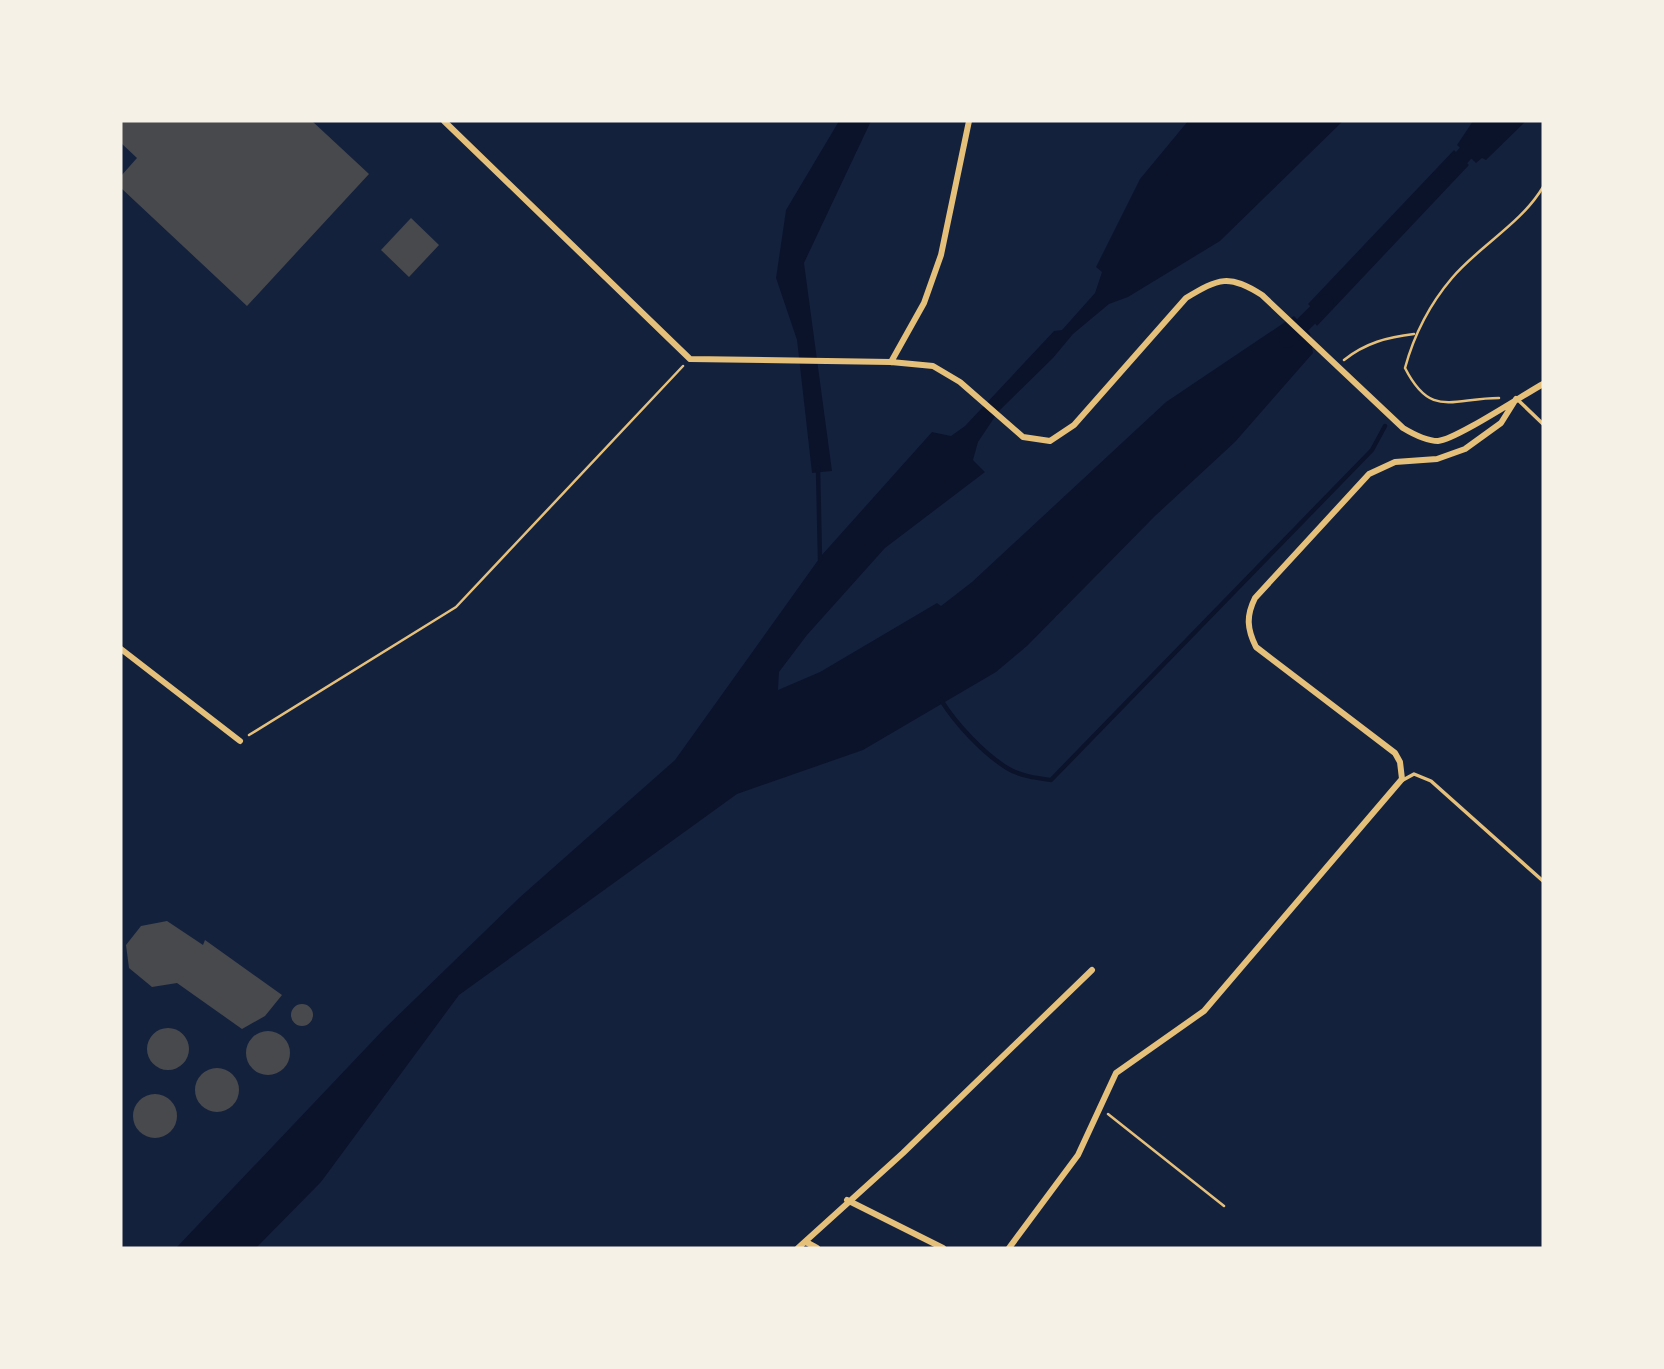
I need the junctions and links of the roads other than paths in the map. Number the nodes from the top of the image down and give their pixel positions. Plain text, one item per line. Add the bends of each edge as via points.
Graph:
1 (444, 121) edge
2 (969, 121) edge
3 (891, 362) junction
4 (1543, 384) edge
5 (1516, 398) junction
6 (1543, 424) edge
7 (121, 649) edge
8 (240, 741) road end
9 (1399, 784) junction
10 (1543, 881) edge
11 (1093, 970) dead end
12 (848, 1200) junction
13 (806, 1242) junction
14 (797, 1248) edge
15 (817, 1248) edge
16 (943, 1248) edge
17 (1009, 1248) edge

1 - 3 street via 690,359
2 - 3 street via 941,255 924,303
3 - 5 street via 933,366 960,382 1007,425 1033,441 1049,440 1064,433 1186,298 1210,284 1232,281 1262,295 1403,428 1435,441 1453,437
4 - 5 street
5 - 6 lane
5 - 9 street via 1501,423 1465,450 1437,459 1395,462 1369,474 1255,598 1250,609 1248,627 1256,647 1395,753 1402,769
7 - 8 street
9 - 10 lane via 1414,775 1431,781
9 - 17 street via 1204,1011 1116,1073 1077,1155
11 - 12 street
12 - 13 street
12 - 16 street
13 - 14 street
13 - 15 street

